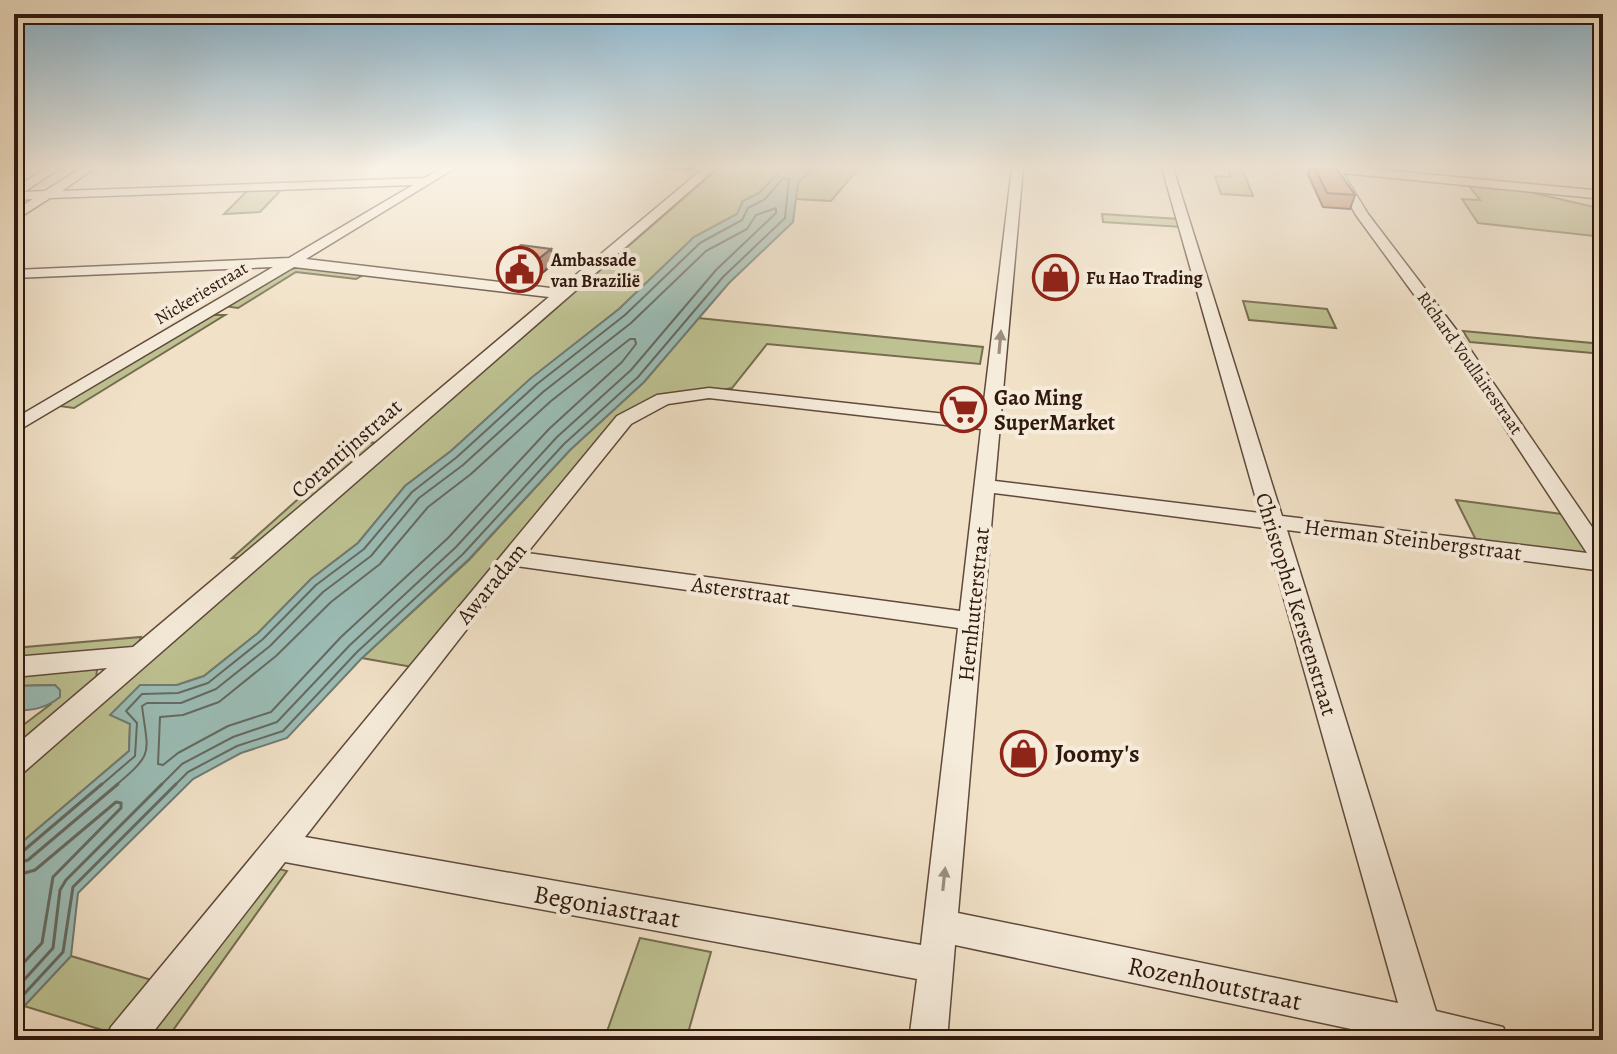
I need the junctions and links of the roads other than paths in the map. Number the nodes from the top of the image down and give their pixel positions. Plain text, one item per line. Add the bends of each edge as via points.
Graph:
1 (345, 217) edge
2 (361, 217) edge
3 (652, 217) edge
4 (1012, 217) edge
5 (1183, 217) edge
6 (1364, 217) edge
7 (268, 262) junction
8 (291, 262) junction
9 (14, 274) edge
10 (562, 294) junction
11 (14, 410) edge
12 (992, 425) junction
13 (14, 427) edge
14 (985, 486) junction
15 (1273, 521) junction
16 (511, 558) junction
17 (1603, 562) edge
18 (971, 621) junction
19 (140, 656) junction
20 (14, 667) edge
21 (14, 764) edge
22 (279, 847) junction
23 (939, 925) junction
24 (935, 965) junction
25 (1425, 1033) edge
26 (124, 1040) edge
27 (928, 1040) edge
28 (1490, 1040) edge

1 - 7 street, Nickeriestraat
2 - 8 street, Nickeriestraat
3 - 10 street, Corantijnstraat
12 -> 4 street, Hernhutterstraat
5 - 15 street, Christophel Kerstenstraat
6 - 17 street, Richard Voullairestraat via 1455,339
7 - 8 street
7 - 9 street
7 - 11 street, Nickeriestraat
8 - 10 street
8 - 13 street, Nickeriestraat
10 - 19 street, Corantijnstraat
12 - 14 street, Hernhutterstraat
12 - 16 street, Awaradam via 709,393 663,399 624,420
14 - 15 street, Herman Steinbergstraat
14 - 18 street, Hernhutterstraat
15 - 17 street, Herman Steinbergstraat
15 - 25 street, Christophel Kerstenstraat
16 - 18 street, Asterstraat
16 - 22 street, Awaradam
23 -> 18 street, Hernhutterstraat
19 - 20 street
19 - 21 street, Corantijnstraat
22 - 24 street, Begoniastraat
22 - 26 street, Awaradam
23 - 24 street, Hernhutterstraat
23 - 25 street, Rozenhoutstraat
24 - 27 street, Hernhutterstraat
25 - 28 street, Rozenhoutstraat

